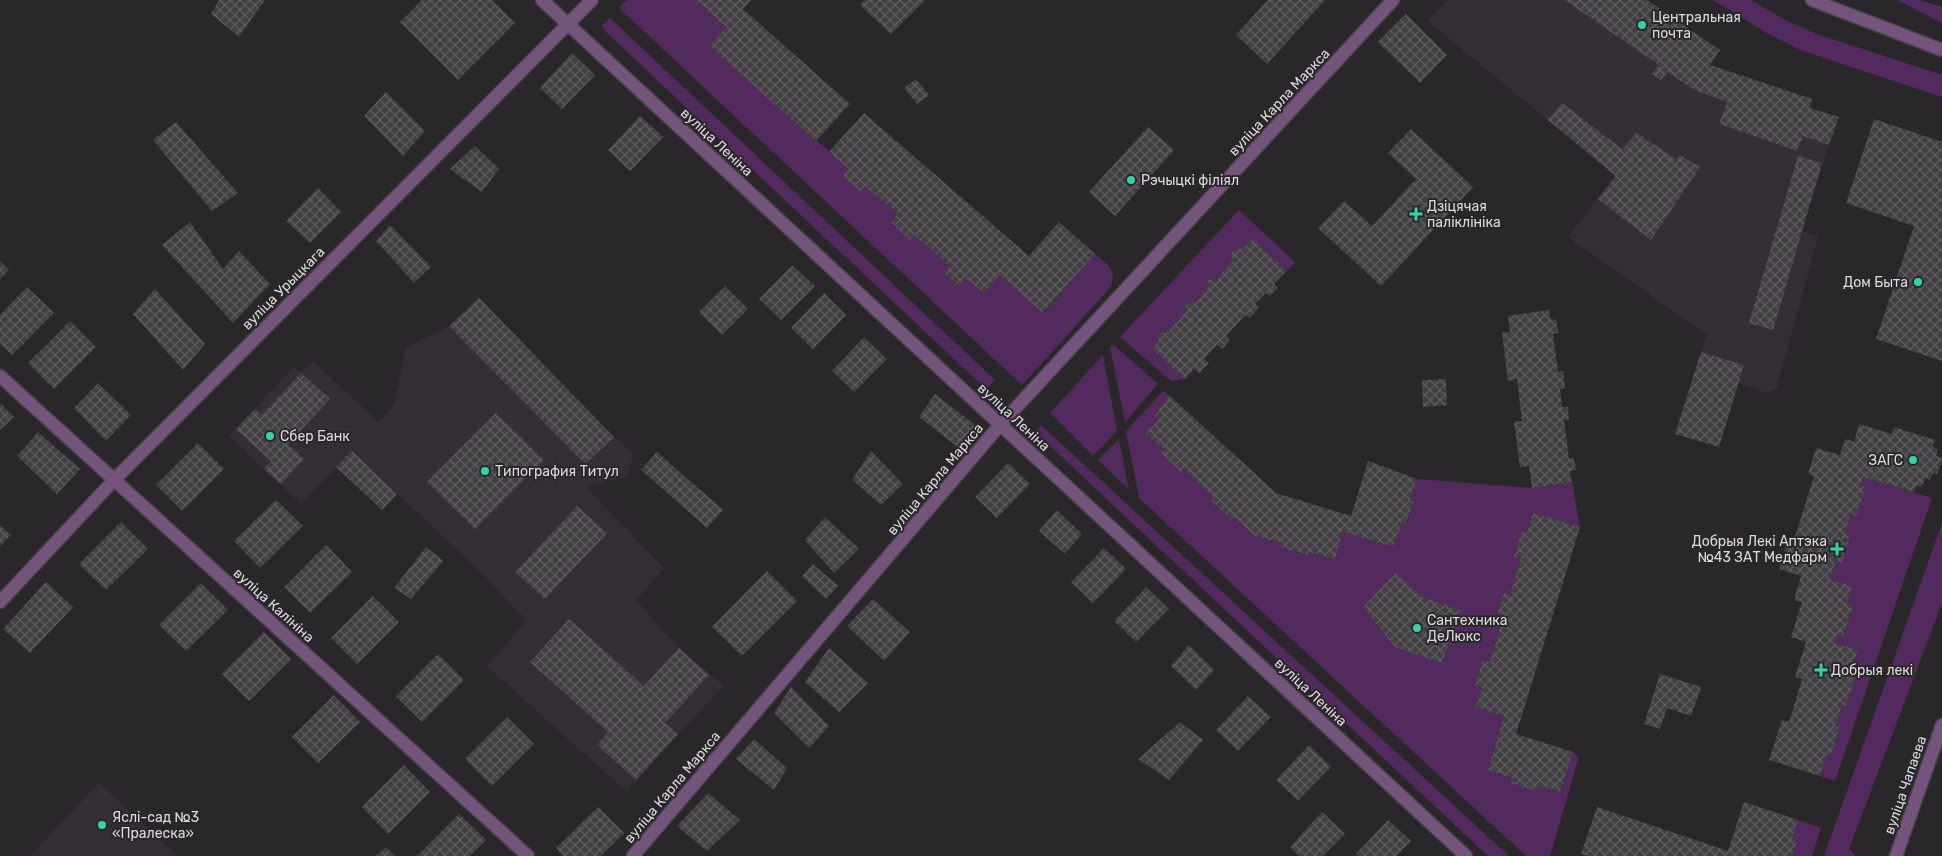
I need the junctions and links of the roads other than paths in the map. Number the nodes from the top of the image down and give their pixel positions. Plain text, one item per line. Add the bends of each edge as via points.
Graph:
1 (542, 0) edge
2 (592, 0) edge
3 (1393, 0) edge
4 (1812, 0) edge
5 (568, 25) junction
6 (1942, 50) edge
7 (0, 376) edge
8 (1000, 425) junction
9 (114, 480) junction
10 (0, 602) edge
11 (1942, 725) edge
12 (528, 856) edge
13 (633, 856) edge
14 (1466, 856) edge
15 (1896, 856) edge

1 - 5 street, вуліца Леніна
2 - 5 street, вуліца Урыцкага
3 - 8 street, вуліца Карла Маркса
4 - 6 street
5 - 8 street, вуліца Леніна
5 - 9 street, вуліца Урыцкага
7 - 9 street, вуліца Калініна
8 - 13 street, вуліца Карла Маркса
8 - 14 street, вуліца Леніна
9 - 10 street, вуліца Урыцкага
9 - 12 street, вуліца Калініна
11 - 15 street, вуліца Чапаева

